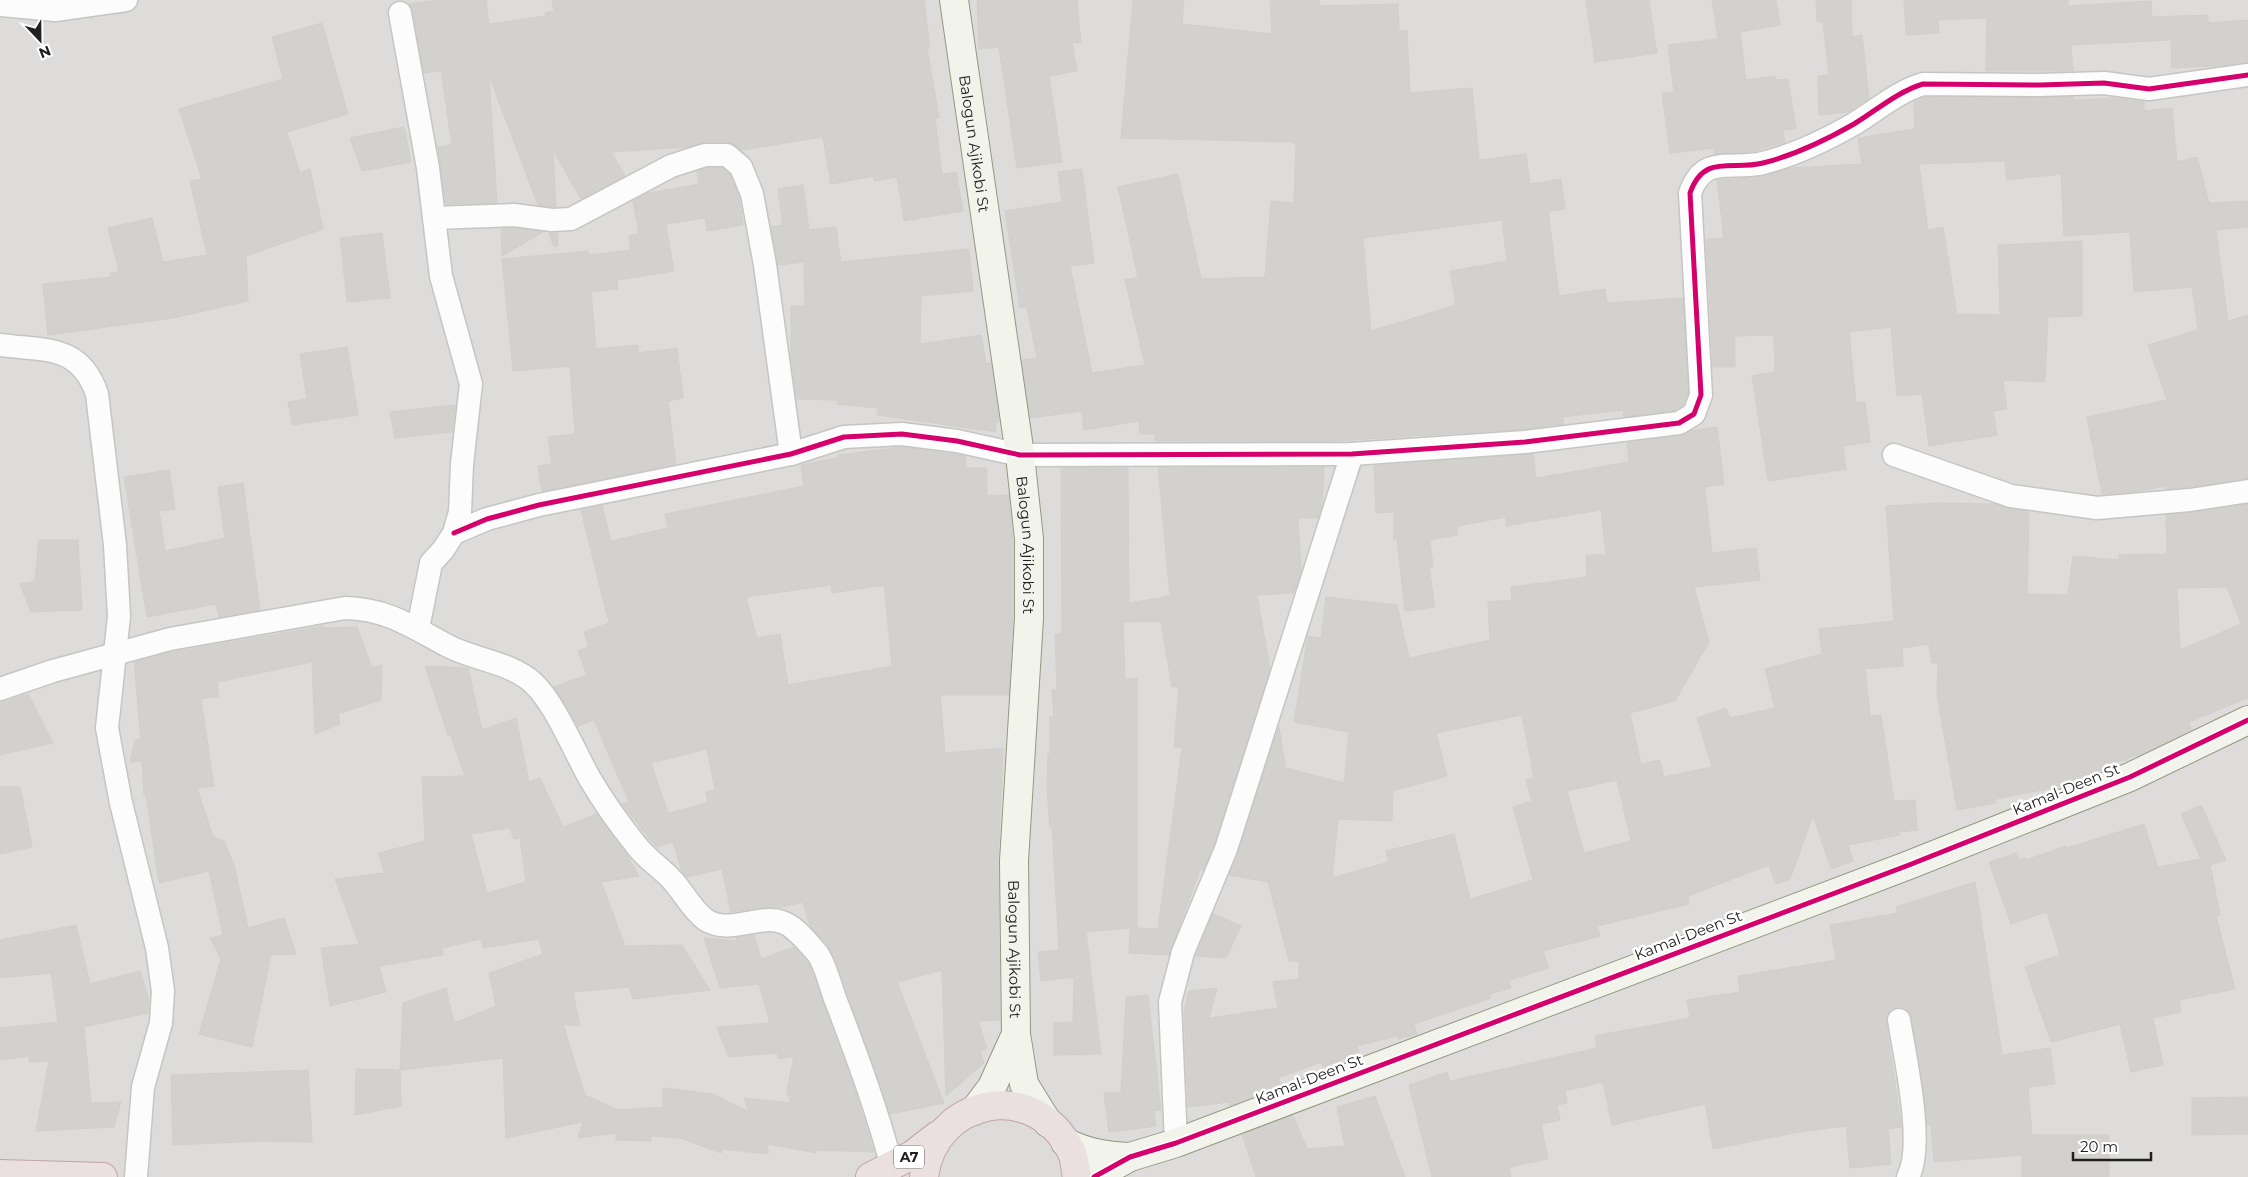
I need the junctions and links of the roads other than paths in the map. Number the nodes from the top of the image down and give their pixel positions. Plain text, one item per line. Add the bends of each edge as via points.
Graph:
1 (126, 0) edge
2 (954, 0) edge
3 (0, 5) edge
4 (400, 13) dead end
5 (2248, 75) edge
6 (434, 218) junction
7 (0, 345) edge
8 (791, 454) junction
9 (1352, 454) junction
10 (1020, 455) junction
11 (1894, 455) dead end
12 (2248, 491) edge
13 (454, 533) junction
14 (418, 628) junction
15 (116, 654) junction
16 (0, 689) edge
17 (2248, 720) edge
18 (1899, 1020) dead end
19 (1016, 1034) junction
20 (974, 1110) junction
21 (943, 1131) junction
22 (1057, 1132) junction
23 (1176, 1143) junction
24 (1130, 1157) junction
25 (881, 1172) edge
26 (0, 1174) edge
27 (103, 1177) edge
28 (136, 1177) edge
29 (924, 1177) edge
30 (1077, 1177) edge
31 (1094, 1177) edge
32 (1908, 1177) edge

1 - 3 street via 55,10
2 - 10 street, Balogun Ajikobi St
4 - 6 street
5 - 9 street via 2149,89 2104,83 1923,84 1909,88 1856,123 1813,145 1763,163 1708,168 1695,178 1690,192 1701,395 1694,414 1679,423 1544,440
6 - 8 street via 514,214 552,220 571,219 671,166 705,155 728,155 741,167 752,194 766,265
6 - 13 street via 441,276 471,384 460,512
7 - 15 street via 65,353 77,360 92,379 97,394 114,545 119,616
8 - 10 street via 844,437 902,434 957,441
8 - 13 street via 539,505 487,519
9 - 10 street
9 - 23 street via 1226,849 1183,952 1170,1002
10 - 19 street, Balogun Ajikobi St via 1029,540 1029,608 1014,861
11 - 12 street via 2011,496 2097,508
13 - 14 street via 431,562
14 - 15 street via 367,608 345,608 170,640
14 - 25 street via 450,647 500,664 527,678 544,694 591,781 637,847 660,867 708,921 734,925 783,922 818,955 878,1112
15 - 16 street
15 - 28 street via 107,728 121,803 155,938 163,992 161,1023 143,1087
17 - 23 street, Kamal-Deen St via 2130,777 1909,865
18 - 32 street via 1913,1104 1914,1166
19 - 20 street via 992,1088
19 - 22 street, Balogun Ajikobi St via 1024,1084
20 - 21 highway via 963,1114
20 - 22 highway via 988,1105 1012,1105 1037,1113
21 - 25 highway, A7 via 912,1155
21 - 29 highway via 929,1154
22 - 24 street via 1084,1151 1103,1156
22 - 30 highway via 1072,1152
23 - 24 street, Kamal-Deen St
24 - 31 street
26 - 27 highway

